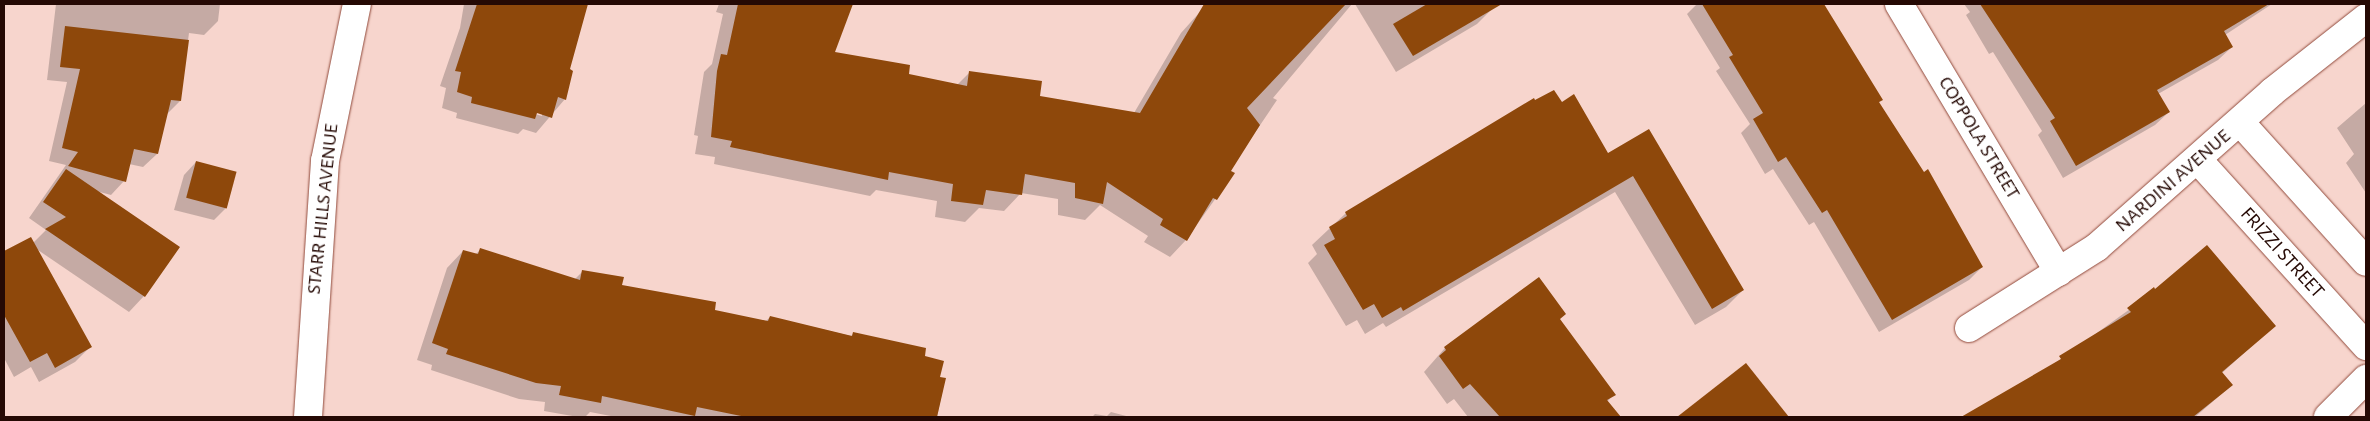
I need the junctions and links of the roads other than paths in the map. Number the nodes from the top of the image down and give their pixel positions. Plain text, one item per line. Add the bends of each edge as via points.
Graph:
1 (357, 4) edge
2 (1899, 4) edge
3 (2366, 18) edge
4 (2240, 122) junction
5 (2198, 160) junction
6 (2366, 262) edge
7 (2059, 272) junction
8 (1969, 328) dead end
9 (2366, 346) edge
10 (2366, 379) edge
11 (308, 417) edge
12 (2328, 417) edge

1 - 11 street, STARR HILLS AVENUE via 326,161
2 - 7 street, COPPOLA STREET
3 - 4 street, NARDINI AVENUE
4 - 5 street, NARDINI AVENUE
4 - 6 street
5 - 7 street, NARDINI AVENUE via 2097,247
5 - 9 street, FRIZZI STREET
7 - 8 street, NARDINI AVENUE
10 - 12 street

